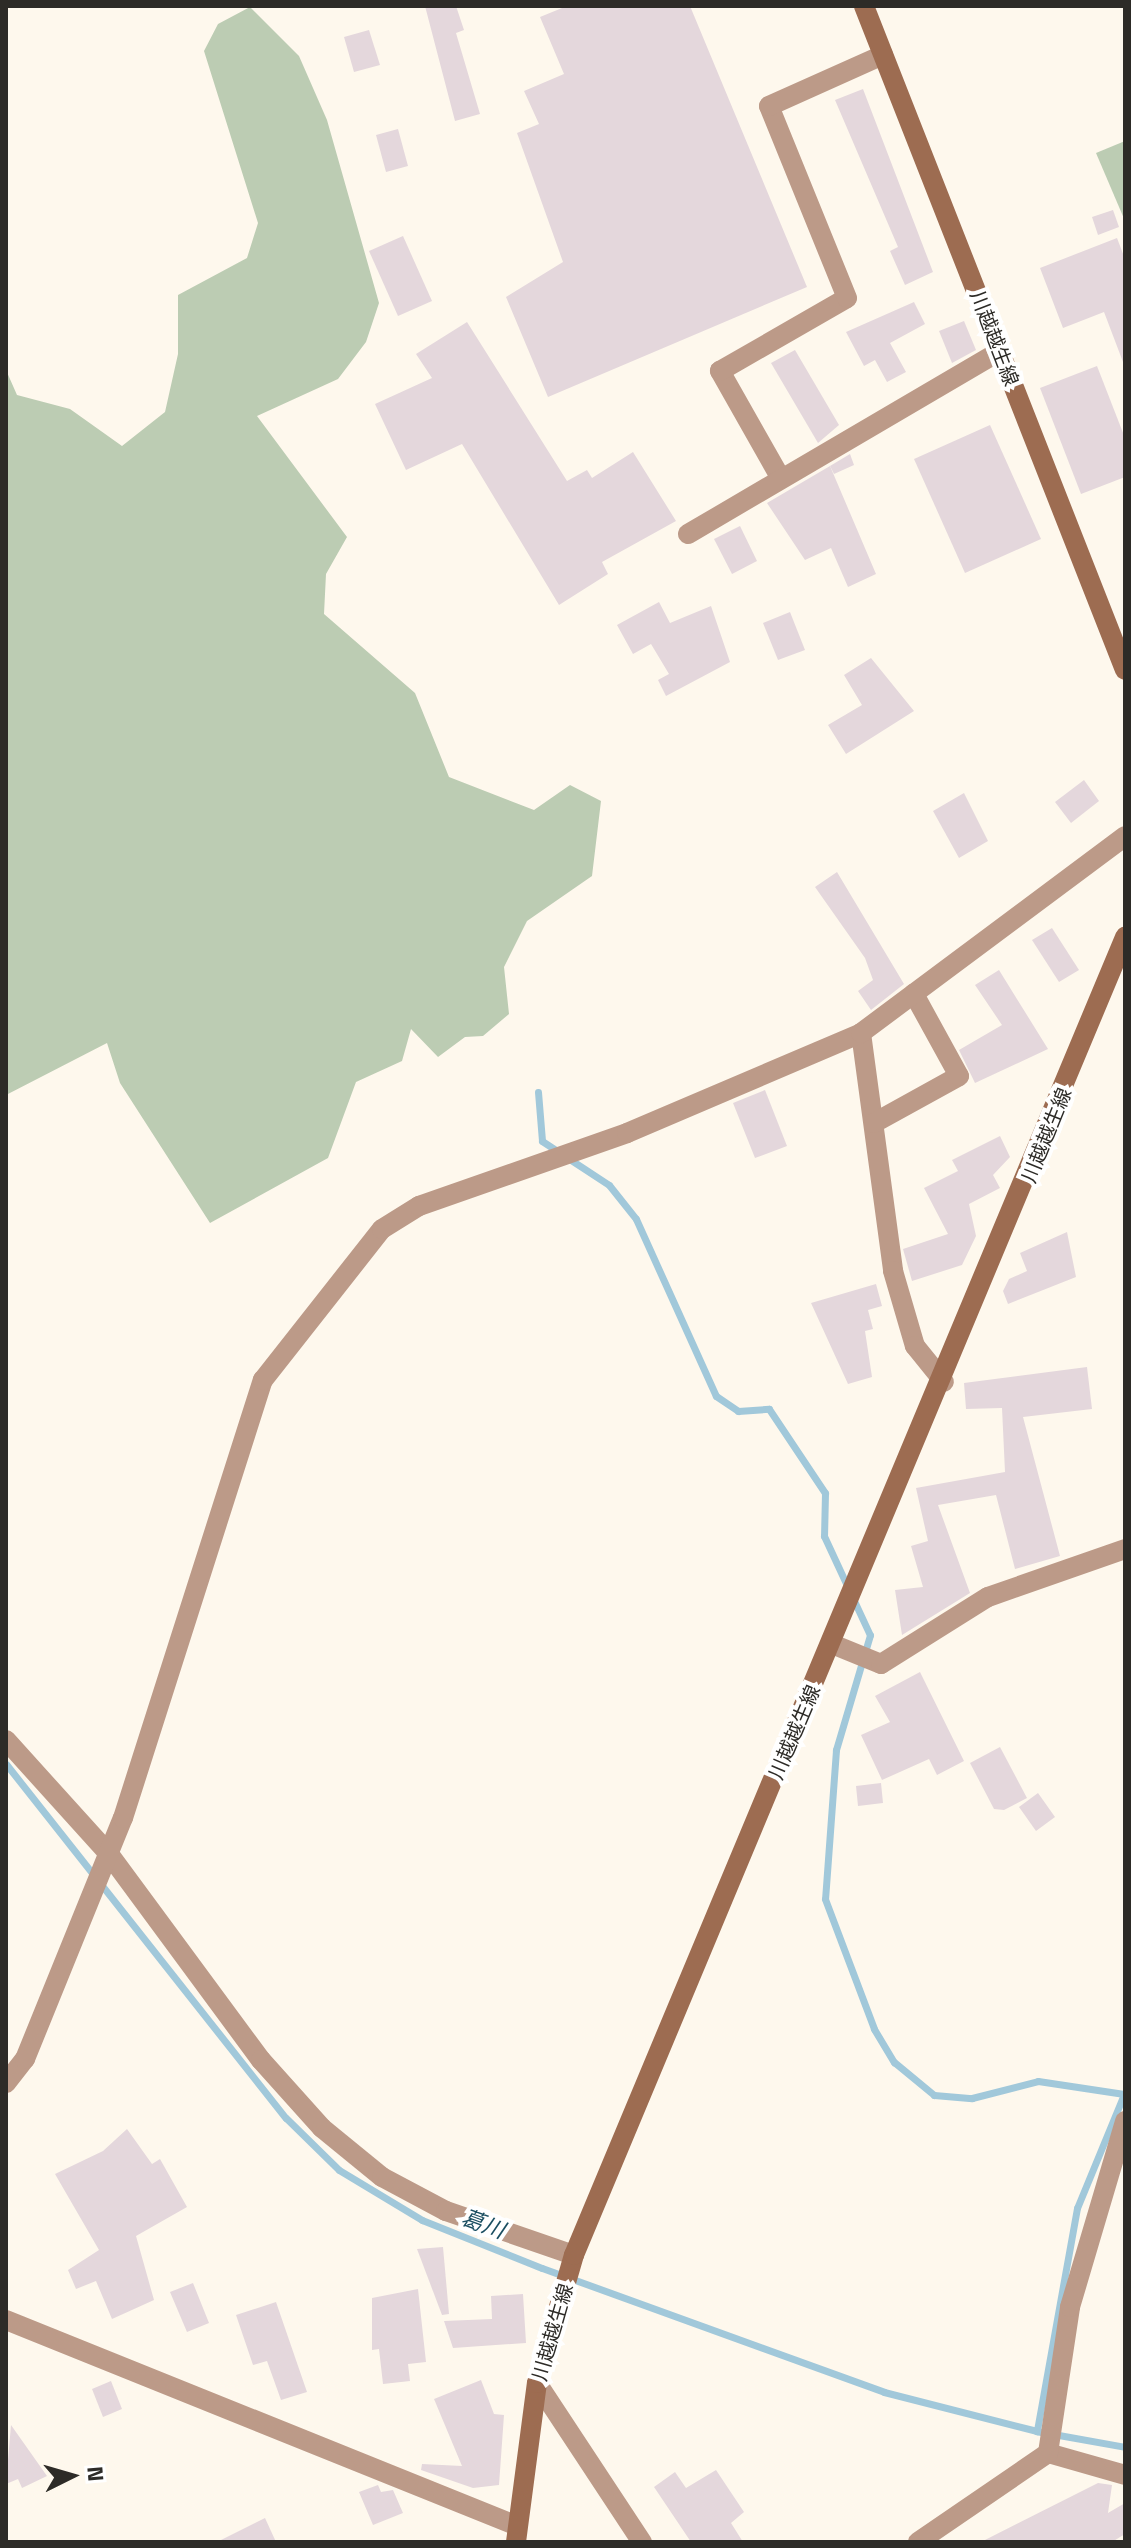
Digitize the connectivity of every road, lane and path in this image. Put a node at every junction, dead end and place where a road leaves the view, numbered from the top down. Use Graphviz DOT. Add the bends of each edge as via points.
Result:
graph roads {
  1 [pos="864,6"];
  2 [pos="883,55"];
  3 [pos="1000,351"];
  4 [pos="780,477"];
  5 [pos="688,534"];
  6 [pos="1125,670"];
  7 [pos="1125,836"];
  8 [pos="1125,937"];
  9 [pos="914,994"];
  10 [pos="861,1033"];
  11 [pos="874,1123"];
  12 [pos="944,1382"];
  13 [pos="1125,1549"];
  14 [pos="832,1644"];
  15 [pos="6,1740"];
  16 [pos="109,1854"];
  17 [pos="6,2083"];
  18 [pos="1125,2121"];
  19 [pos="573,2257"];
  20 [pos="6,2320"];
  21 [pos="537,2383"];
  22 [pos="1048,2453"];
  23 [pos="1125,2475"];
  24 [pos="515,2533"];
  25 [pos="642,2542"];
  26 [pos="918,2542"];
  1 -- 2 [label="main road, 川越越生線"];
  2 -- 3 [label="main road, 川越越生線"];
  2 -- 4 [label="street" via="769,106 847,298 720,371"];
  3 -- 4 [label="street"];
  3 -- 6 [label="main road, 川越越生線"];
  4 -- 5 [label="street"];
  7 -- 9 [label="street"];
  8 -- 12 [label="main road, 川越越生線"];
  9 -- 10 [label="street"];
  9 -- 11 [label="street" via="959,1076"];
  10 -- 11 [label="street"];
  10 -- 16 [label="street" via="641,1127 419,1206 382,1229 263,1380"];
  11 -- 12 [label="street" via="900,1302 915,1346"];
  12 -- 14 [label="main road, 川越越生線"];
  13 -- 14 [label="street" via="988,1597 881,1664"];
  14 -- 19 [label="main road, 川越越生線"];
  15 -- 16 [label="street"];
  16 -- 17 [label="street" via="25,2059"];
  16 -- 19 [label="street" via="261,2060 322,2128 382,2177 446,2211"];
  18 -- 22 [label="street" via="1070,2307"];
  19 -- 21 [label="main road, 川越越生線"];
  20 -- 24 [label="street"];
  21 -- 24 [label="main road, 川越越生線"];
  21 -- 25 [label="street"];
  22 -- 23 [label="street"];
  22 -- 26 [label="street"];
}
